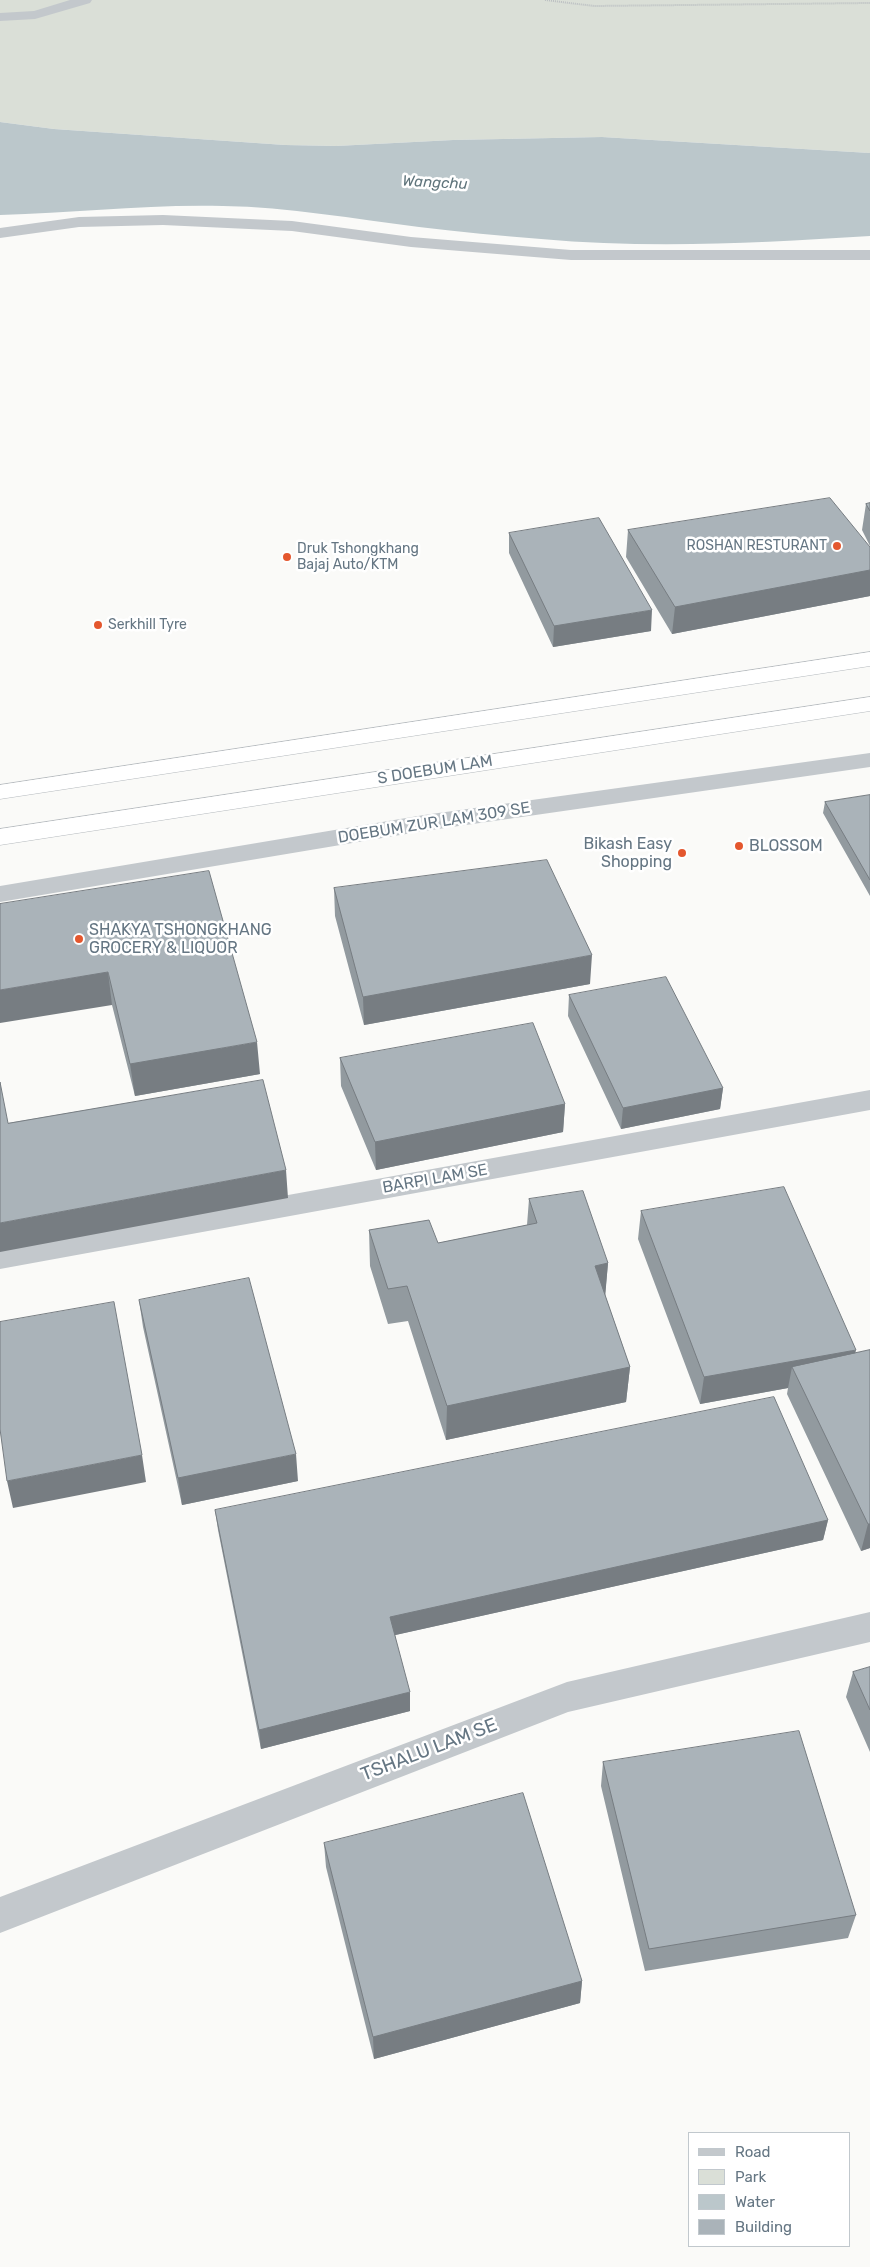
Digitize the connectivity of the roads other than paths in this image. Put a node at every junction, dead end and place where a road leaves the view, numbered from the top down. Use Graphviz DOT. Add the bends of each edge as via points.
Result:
graph roads {
  1 [pos="85,0"];
  2 [pos="0,17"];
  3 [pos="0,233"];
  4 [pos="870,255"];
  5 [pos="870,659"];
  6 [pos="870,704"];
  7 [pos="870,760"];
  8 [pos="0,792"];
  9 [pos="0,837"];
  10 [pos="0,894"];
  11 [pos="870,1100"];
  12 [pos="0,1258"];
  13 [pos="870,1627"];
  14 [pos="0,1915"];
  1 -- 2 [label="street" via="35,15"];
  3 -- 4 [label="street" via="79,222 163,220 292,226 411,242 571,256"];
  5 -- 8 [label="highway"];
  6 -- 9 [label="highway, S DOEBUM LAM"];
  7 -- 10 [label="street, DOEBUM ZUR LAM 309 SE" via="424,823"];
  11 -- 12 [label="street, BARPI LAM SE"];
  13 -- 14 [label="street, TSHALU LAM SE" via="567,1697"];
}
